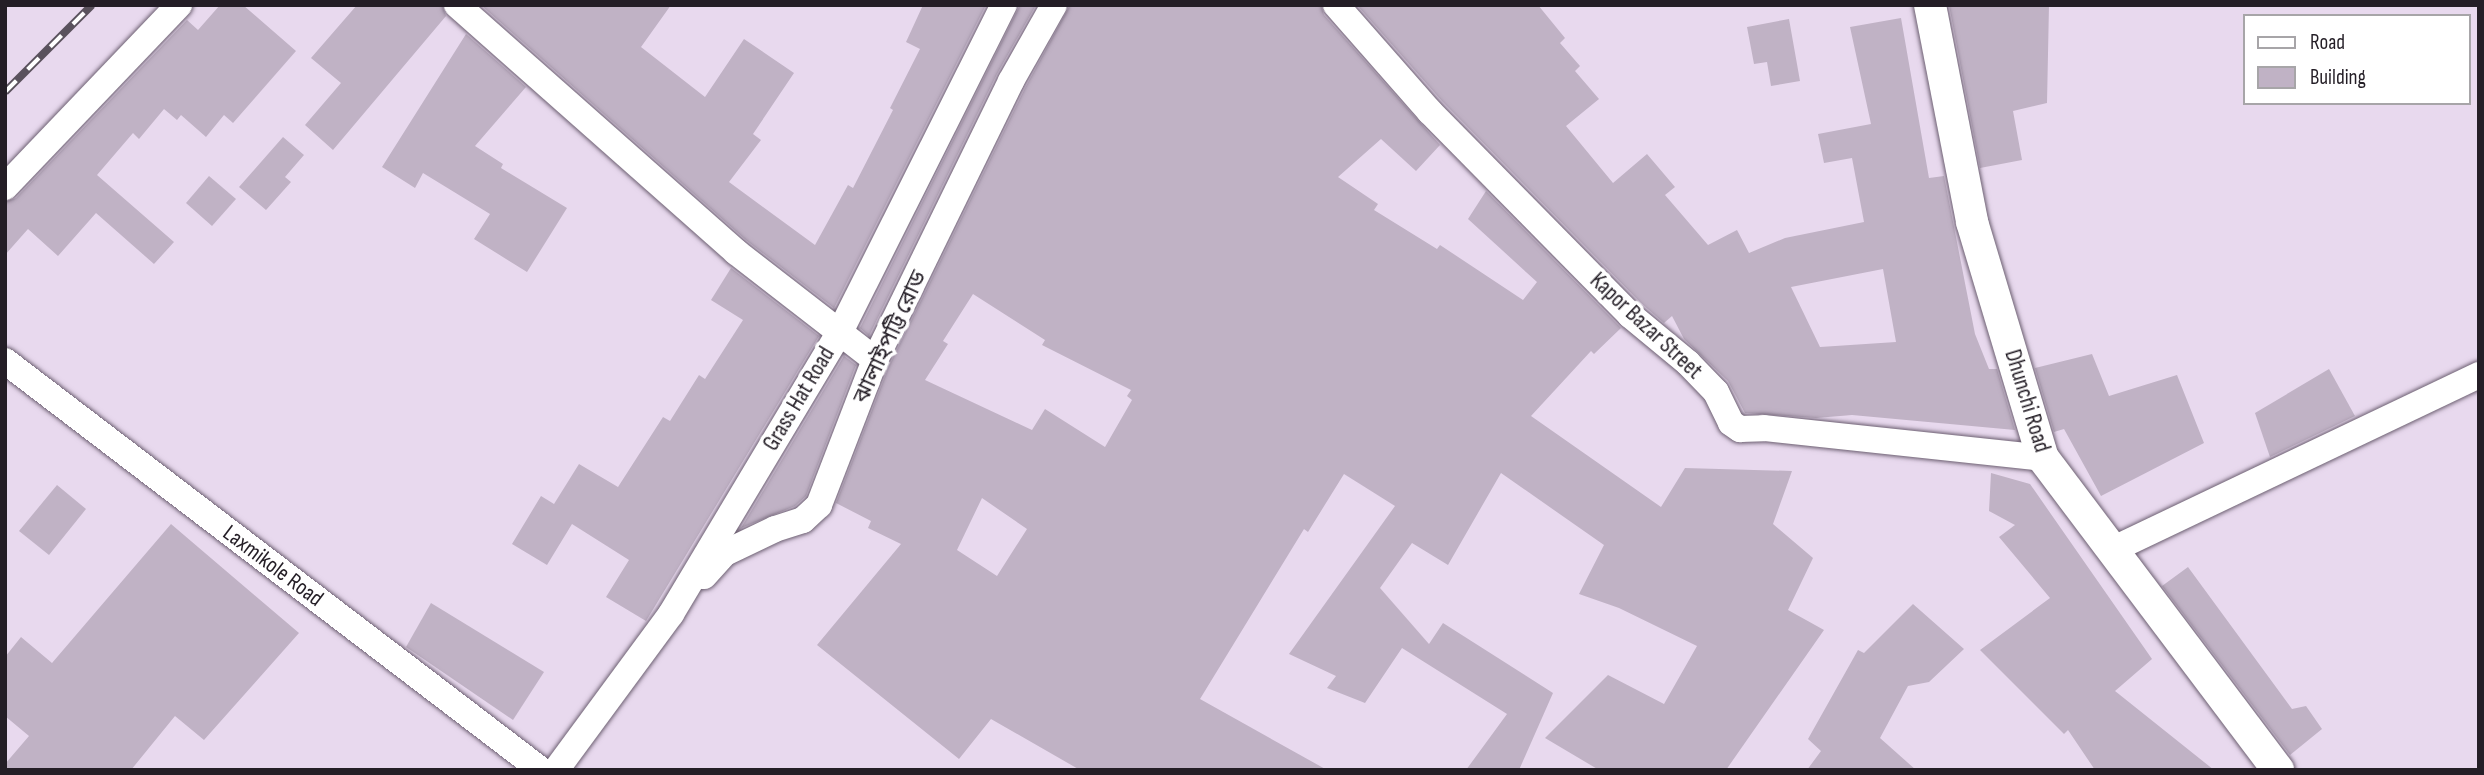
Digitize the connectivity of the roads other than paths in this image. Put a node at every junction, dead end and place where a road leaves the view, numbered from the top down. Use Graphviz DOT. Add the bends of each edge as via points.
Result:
graph roads {
  1 [pos="179,5"];
  2 [pos="457,5"];
  3 [pos="1004,5"];
  4 [pos="1054,5"];
  5 [pos="1336,5"];
  6 [pos="1930,5"];
  7 [pos="5,187"];
  8 [pos="840,332"];
  9 [pos="875,360"];
  10 [pos="5,361"];
  11 [pos="2479,375"];
  12 [pos="2043,458"];
  13 [pos="2112,550"];
  14 [pos="671,614"];
  15 [pos="541,770"];
  16 [pos="555,770"];
  17 [pos="2278,770"];
  1 -- 7 [label="street"];
  2 -- 8 [label="street" via="736,252"];
  3 -- 8 [label="street, Grass Hat Road"];
  4 -- 9 [label="street, ঝালাইপট্টি রোড" via="1011,81"];
  5 -- 12 [label="street, Kapor Bazar Street" via="1439,122 1630,315 1716,392 1731,422 1740,429"];
  6 -- 12 [label="street, Dhunchi Road" via="1972,222"];
  8 -- 9 [label="street"];
  8 -- 14 [label="street, Grass Hat Road"];
  9 -- 14 [label="street, ঝালাইপট্টি রোড" via="820,505 803,520 725,552"];
  10 -- 15 [label="street, Laxmikole Road"];
  11 -- 13 [label="street"];
  12 -- 13 [label="street, Dhunchi Road"];
  13 -- 17 [label="street, Dhunchi Road"];
  14 -- 16 [label="street, Grass Hat Road"];
}
